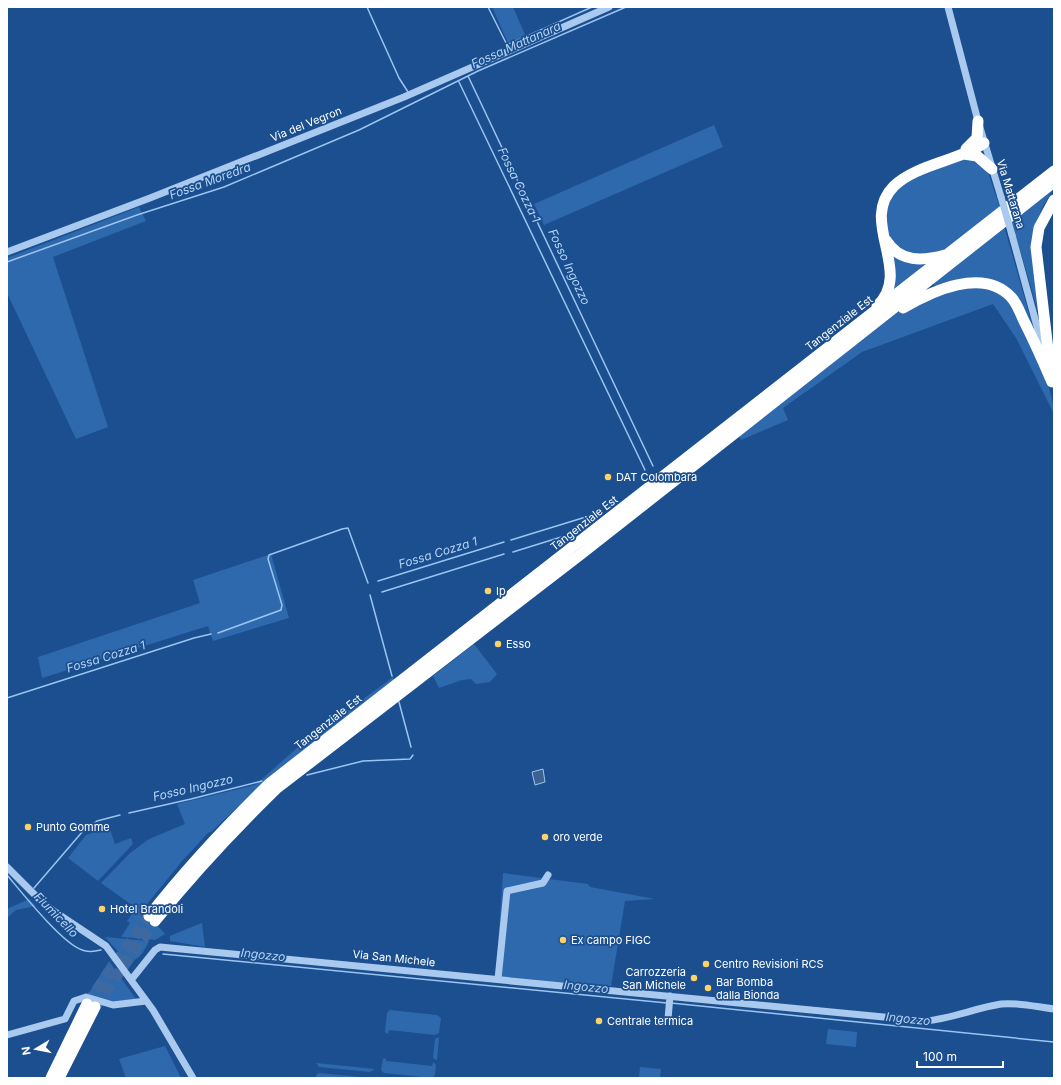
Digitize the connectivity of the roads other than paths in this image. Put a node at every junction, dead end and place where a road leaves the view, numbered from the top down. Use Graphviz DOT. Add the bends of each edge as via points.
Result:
graph roads {
  1 [pos="609,7"];
  2 [pos="948,7"];
  3 [pos="978,121"];
  4 [pos="979,143"];
  5 [pos="959,154"];
  6 [pos="992,169"];
  7 [pos="1054,171"];
  8 [pos="1054,182"];
  9 [pos="1054,200"];
  10 [pos="884,236"];
  11 [pos="7,252"];
  12 [pos="950,254"];
  13 [pos="865,330"];
  14 [pos="845,335"];
  15 [pos="1053,385"];
  16 [pos="7,867"];
  17 [pos="548,875"];
  18 [pos="498,979"];
  19 [pos="131,980"];
  20 [pos="669,998"];
  21 [pos="146,1000"];
  22 [pos="1054,1009"];
  23 [pos="668,1019"];
  24 [pos="86,1024"];
  25 [pos="7,1035"];
  26 [pos="50,1078"];
  27 [pos="59,1078"];
  28 [pos="65,1078"];
  29 [pos="193,1078"];
  1 -- 11 [label="street, Via del Vegron" via="410,94 157,196"];
  2 -- 3 [label="street"];
  3 -- 4 [label="highway"];
  4 -- 5 [label="highway" via="975,150"];
  4 -- 6 [label="street, Via Mattarana"];
  5 -- 6 [label="highway" via="976,156"];
  5 -- 10 [label="highway" via="904,178 895,186 881,206 880,217"];
  6 -- 15 [label="street, Via Mattarana, bridge"];
  7 -- 12 [label="highway, Tangenziale Est"];
  8 -- 13 [label="highway, Tangenziale Est"];
  9 -- 15 [label="highway" via="1040,228 1036,246"];
  10 -- 12 [label="highway" via="894,250 907,258 926,260"];
  10 -- 14 [label="highway" via="891,273 884,298"];
  12 -- 14 [label="highway, Tangenziale Est"];
  13 -- 14 [label="highway, Tangenziale Est" via="276,790 152,919 181,875 223,828 270,783"];
  13 -- 15 [label="highway" via="915,301 941,290 967,283 987,283 1006,292 1012,298 1037,346"];
  16 -- 19 [label="street" via="55,912 106,946"];
  17 -- 18 [label="street" via="543,883 507,891"];
  18 -- 19 [label="street, Via San Michele" via="160,947"];
  18 -- 20 [label="street, Via San Michele"];
  19 -- 21 [label="street"];
  20 -- 22 [label="street, Via San Michele" via="925,1021 953,1017 1002,1004"];
  20 -- 23 [label="street"];
  21 -- 25 [label="street" via="112,1004 86,997 74,1001 65,1019"];
  21 -- 29 [label="street" via="174,1042"];
  24 -- 26 [label="highway" via="91,1005"];
  24 -- 27 [label="highway"];
  24 -- 28 [label="highway" via="79,1048"];
}
